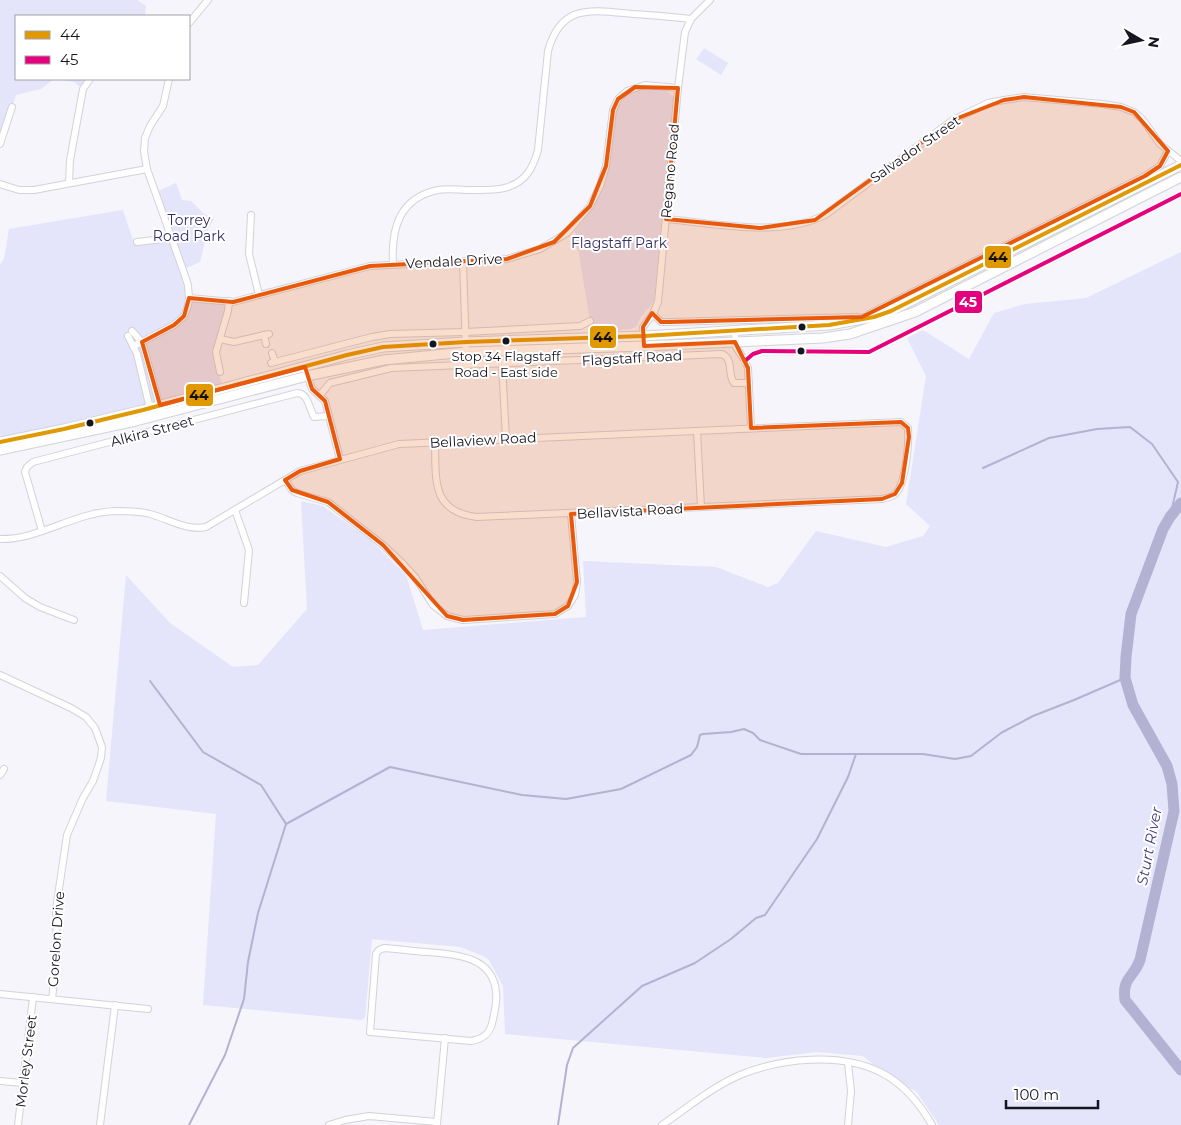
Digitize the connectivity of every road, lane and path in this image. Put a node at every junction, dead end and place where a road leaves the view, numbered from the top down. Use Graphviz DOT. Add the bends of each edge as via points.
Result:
graph roads {
  1 [pos="208,0"];
  2 [pos="710,0"];
  3 [pos="691,19"];
  4 [pos="190,22"];
  5 [pos="89,80"];
  6 [pos="169,80"];
  7 [pos="678,88"];
  8 [pos="12,107"];
  9 [pos="0,144"];
  10 [pos="1168,151"];
  11 [pos="1181,163"];
  12 [pos="146,169"];
  13 [pos="1181,177"];
  14 [pos="69,183"];
  15 [pos="0,184"];
  16 [pos="1181,194"];
  17 [pos="251,214"];
  18 [pos="666,219"];
  19 [pos="171,238"];
  20 [pos="137,242"];
  21 [pos="462,262"];
  22 [pos="393,264"];
  23 [pos="260,295"];
  24 [pos="189,298"];
  25 [pos="228,302"];
  26 [pos="653,314"];
  27 [pos="590,321"];
  28 [pos="735,331"];
  29 [pos="644,336"];
  30 [pos="466,337"];
  31 [pos="220,338"];
  32 [pos="142,342"];
  33 [pos="735,342"];
  34 [pos="266,344"];
  35 [pos="134,346"];
  36 [pos="644,346"];
  37 [pos="466,352"];
  38 [pos="272,353"];
  39 [pos="745,361"];
  40 [pos="502,364"];
  41 [pos="220,372"];
  42 [pos="306,372"];
  43 [pos="749,383"];
  44 [pos="320,395"];
  45 [pos="161,410"];
  46 [pos="151,413"];
  47 [pos="329,416"];
  48 [pos="750,428"];
  49 [pos="697,431"];
  50 [pos="506,439"];
  51 [pos="0,442"];
  52 [pos="436,443"];
  53 [pos="0,450"];
  54 [pos="340,459"];
  55 [pos="285,480"];
  56 [pos="882,499"];
  57 [pos="701,507"];
  58 [pos="235,510"];
  59 [pos="571,514"];
  60 [pos="42,531"];
  61 [pos="0,539"];
  62 [pos="0,576"];
  63 [pos="244,603"];
  64 [pos="74,620"];
  65 [pos="0,675"];
  66 [pos="0,994"];
  67 [pos="33,997"];
  68 [pos="52,999"];
  69 [pos="115,1005"];
  70 [pos="148,1008"];
  71 [pos="445,1038"];
  72 [pos="848,1063"];
  73 [pos="0,1081"];
  74 [pos="23,1083"];
  75 [pos="437,1123"];
  76 [pos="665,1124"];
  77 [pos="18,1125"];
  78 [pos="100,1125"];
  79 [pos="329,1125"];
  80 [pos="848,1125"];
  81 [pos="932,1125"];
  1 -- 4 [label="street"];
  2 -- 3 [label="street, Regano Road"];
  3 -- 7 [label="street, Regano Road" via="685,32"];
  3 -- 22 [label="street" via="602,11 586,11 572,16 552,36 538,150 528,174 507,188 440,190 424,194 401,214 394,230"];
  5 -- 14 [label="street" via="83,89"];
  6 -- 12 [label="street" via="163,106 145,138"];
  7 -- 18 [label="street, Regano Road"];
  7 -- 21 [label="street, Vendale Drive" via="645,85 618,99 613,110 606,166 600,186 590,206 567,233 540,249 516,257"];
  8 -- 9 [label="street"];
  10 -- 11 [label="street, Salvador Street"];
  10 -- 18 [label="street, Salvador Street" via="1134,112 1121,107 1024,97 988,103 953,120 815,220 799,225 760,228"];
  10 -- 26 [label="street" via="1160,166 1145,176 862,317 661,322"];
  11 -- 28 [label="main road, Flagstaff Road" via="891,311 829,325"];
  12 -- 14 [label="street"];
  12 -- 19 [label="street"];
  13 -- 33 [label="main road, Flagstaff Road" via="915,312 850,334"];
  14 -- 15 [label="street" via="34,190 19,190"];
  16 -- 39 [label="street" via="869,352 762,351"];
  17 -- 23 [label="street" via="248,254"];
  18 -- 26 [label="street, Regano Road" via="658,302"];
  19 -- 20 [label="street"];
  19 -- 24 [label="street" via="188,285"];
  21 -- 22 [label="street, Vendale Drive"];
  21 -- 30 [label="street"];
  22 -- 23 [label="street, Vendale Drive" via="370,266"];
  23 -- 25 [label="street, Vendale Drive"];
  24 -- 25 [label="street, Vendale Drive"];
  24 -- 32 [label="street" via="184,316 174,326"];
  25 -- 31 [label="street"];
  26 -- 29 [label="street, Regano Road" via="643,327"];
  27 -- 30 [label="street" via="580,326"];
  28 -- 29 [label="main road, Flagstaff Road"];
  28 -- 33 [label="street"];
  29 -- 30 [label="main road, Flagstaff Road"];
  29 -- 36 [label="street, Regano Road"];
  30 -- 37 [label="street"];
  30 -- 38 [label="street" via="390,334 273,363"];
  30 -- 42 [label="main road, Flagstaff Road" via="384,347 348,355"];
  31 -- 34 [label="street" via="234,342 266,334"];
  31 -- 41 [label="street" via="216,352"];
  32 -- 35 [label="street"];
  32 -- 35 [label="street" via="130,333"];
  32 -- 45 [label="street"];
  33 -- 36 [label="main road, Flagstaff Road"];
  33 -- 39 [label="street"];
  35 -- 46 [label="street"];
  36 -- 37 [label="main road, Flagstaff Road"];
  37 -- 42 [label="main road, Flagstaff Road"];
  39 -- 43 [label="street"];
  40 -- 43 [label="street, Flagstaff Road" via="722,354 729,360 734,383"];
  40 -- 44 [label="street, Flagstaff Road" via="391,368 330,384"];
  40 -- 50 [label="street"];
  42 -- 44 [label="street" via="312,389"];
  42 -- 45 [label="main road, Flagstaff Road"];
  43 -- 48 [label="street"];
  44 -- 47 [label="street"];
  45 -- 46 [label="main road, Flagstaff Road"];
  46 -- 51 [label="main road, Flagstaff Road"];
  46 -- 53 [label="main road, Flagstaff Road" via="78,434"];
  47 -- 54 [label="street"];
  47 -- 60 [label="street, Alkira Street" via="314,417 300,392 33,462 25,472"];
  48 -- 49 [label="street, Bellaview Road"];
  48 -- 56 [label="street, Bellaview Road" via="901,422 908,428 909,437 902,483 894,494"];
  49 -- 50 [label="street, Bellaview Road"];
  49 -- 57 [label="street"];
  50 -- 52 [label="street, Bellaview Road"];
  52 -- 54 [label="street, Bellaview Road" via="399,444"];
  52 -- 59 [label="street, Bellavista Road" via="436,479 440,495 449,508 463,516"];
  54 -- 55 [label="street, Bellaview Road" via="300,471"];
  55 -- 58 [label="street, Bellaview Road"];
  55 -- 59 [label="street" via="297,493 335,507 403,564 433,605 447,616 463,620 555,614 568,606 577,582"];
  56 -- 57 [label="street, Bellavista Road"];
  57 -- 59 [label="street, Bellavista Road"];
  58 -- 60 [label="street, Bellaview Road" via="198,529 149,513 113,511 79,517"];
  58 -- 63 [label="street" via="249,550"];
  60 -- 61 [label="street, Bellaview Road" via="14,539"];
  62 -- 64 [label="street" via="32,603"];
  65 -- 68 [label="street, Gorelon Drive" via="86,717 102,747 93,781 67,835 56,909 57,955"];
  66 -- 67 [label="street"];
  67 -- 68 [label="street"];
  67 -- 74 [label="street, Morley Street"];
  68 -- 69 [label="street"];
  69 -- 70 [label="street"];
  69 -- 78 [label="street"];
  71 -- 71 [label="street" via="477,1040 489,1033 496,992 488,972 480,964 458,954 379,950 376,954 370,1032"];
  71 -- 75 [label="street"];
  72 -- 76 [label="street" via="808,1060 771,1064 738,1076"];
  72 -- 80 [label="street" via="851,1091"];
  72 -- 81 [label="street" via="882,1073 896,1083 921,1107"];
  73 -- 74 [label="street"];
  74 -- 77 [label="street, Morley Street"];
  75 -- 79 [label="street" via="370,1116"];
}
